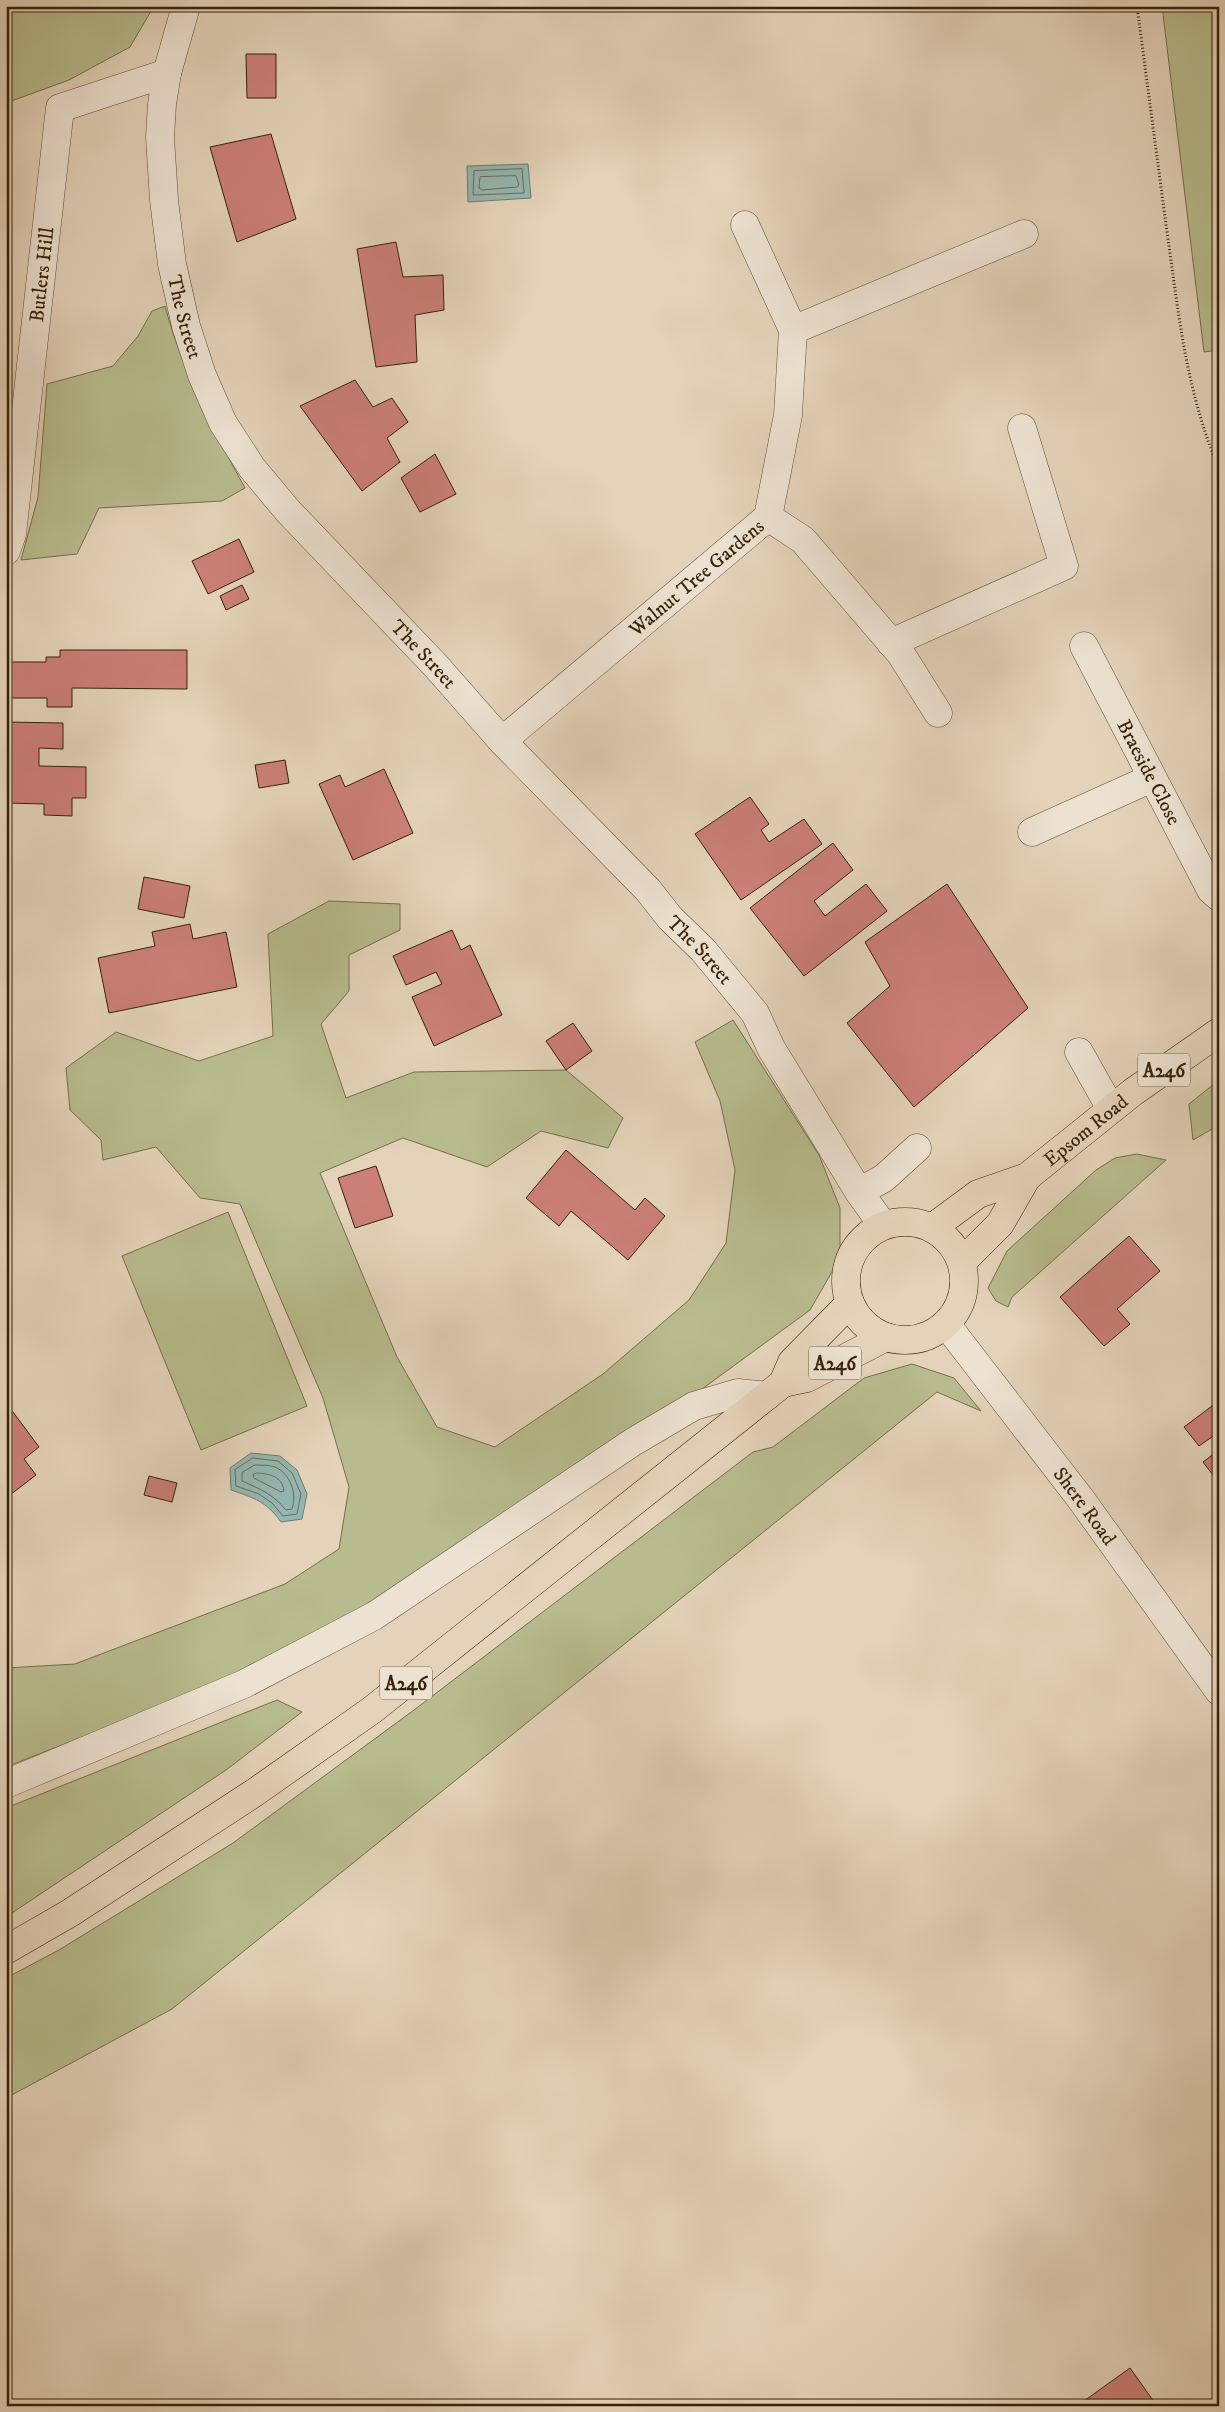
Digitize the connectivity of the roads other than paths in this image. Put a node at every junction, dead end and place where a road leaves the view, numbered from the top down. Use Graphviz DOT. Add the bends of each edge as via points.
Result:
graph roads {
  1 [pos="186,6"];
  2 [pos="167,73"];
  3 [pos="745,225"];
  4 [pos="1024,234"];
  5 [pos="793,330"];
  6 [pos="1022,428"];
  7 [pos="768,517"];
  8 [pos="6,551"];
  9 [pos="891,643"];
  10 [pos="1084,646"];
  11 [pos="938,713"];
  12 [pos="502,741"];
  13 [pos="1152,778"];
  14 [pos="1032,832"];
  15 [pos="1219,897"];
  16 [pos="1219,1032"];
  17 [pos="1079,1052"];
  18 [pos="1111,1109"];
  19 [pos="917,1148"];
  20 [pos="1027,1177"];
  21 [pos="859,1192"];
  22 [pos="882,1224"];
  23 [pos="932,1228"];
  24 [pos="962,1262"];
  25 [pos="850,1303"];
  26 [pos="946,1324"];
  27 [pos="886,1337"];
  28 [pos="775,1390"];
  29 [pos="1219,1691"];
  30 [pos="6,1784"];
  31 [pos="6,1950"];
  1 -- 2 [label="street, The Street"];
  2 -- 8 [label="street, Butlers Hill" via="60,108 12,534"];
  2 -- 12 [label="street, The Street" via="160,137 172,264 196,359 224,423 252,468 288,511 436,666"];
  3 -- 5 [label="street, Walnut Tree Gardens"];
  4 -- 5 [label="street"];
  5 -- 7 [label="street, Walnut Tree Gardens" via="788,415"];
  6 -- 9 [label="street" via="1064,566"];
  7 -- 9 [label="street" via="803,540"];
  7 -- 12 [label="street, Walnut Tree Gardens"];
  9 -- 11 [label="street"];
  10 -- 13 [label="street, Braeside Close"];
  12 -- 21 [label="street, The Street" via="648,890 755,1013 771,1048"];
  13 -- 14 [label="street"];
  13 -- 15 [label="street, Braeside Close" via="1211,890"];
  16 -- 18 [label="main road, Epsom Road / A246"];
  17 -- 18 [label="street"];
  18 -- 20 [label="main road, Epsom Road / A246"];
  19 -- 21 [label="street" via="884,1178"];
  20 -- 23 [label="main road, Epsom Road / A246" via="978,1194"];
  20 -- 24 [label="main road, Epsom Road / A246" via="1000,1224"];
  21 -- 22 [label="street, The Street"];
  22 -- 23 [label="main road" via="910,1221"];
  22 -- 25 [label="main road" via="853,1250 846,1271 846,1292"];
  23 -- 24 [label="main road" via="950,1242"];
  24 -- 26 [label="main road" via="964,1286 961,1304"];
  25 -- 27 [label="main road" via="868,1328"];
  25 -- 28 [label="main road, A246" via="792,1362"];
  26 -- 27 [label="main road" via="925,1336 906,1340"];
  26 -- 29 [label="street, Shere Road" via="1080,1498"];
  27 -- 28 [label="main road, A246" via="807,1378"];
  28 -- 30 [label="street" via="738,1393 694,1406 633,1442 374,1616 244,1684"];
  28 -- 31 [label="main road, A246" via="372,1710 238,1804 70,1913"];
}
